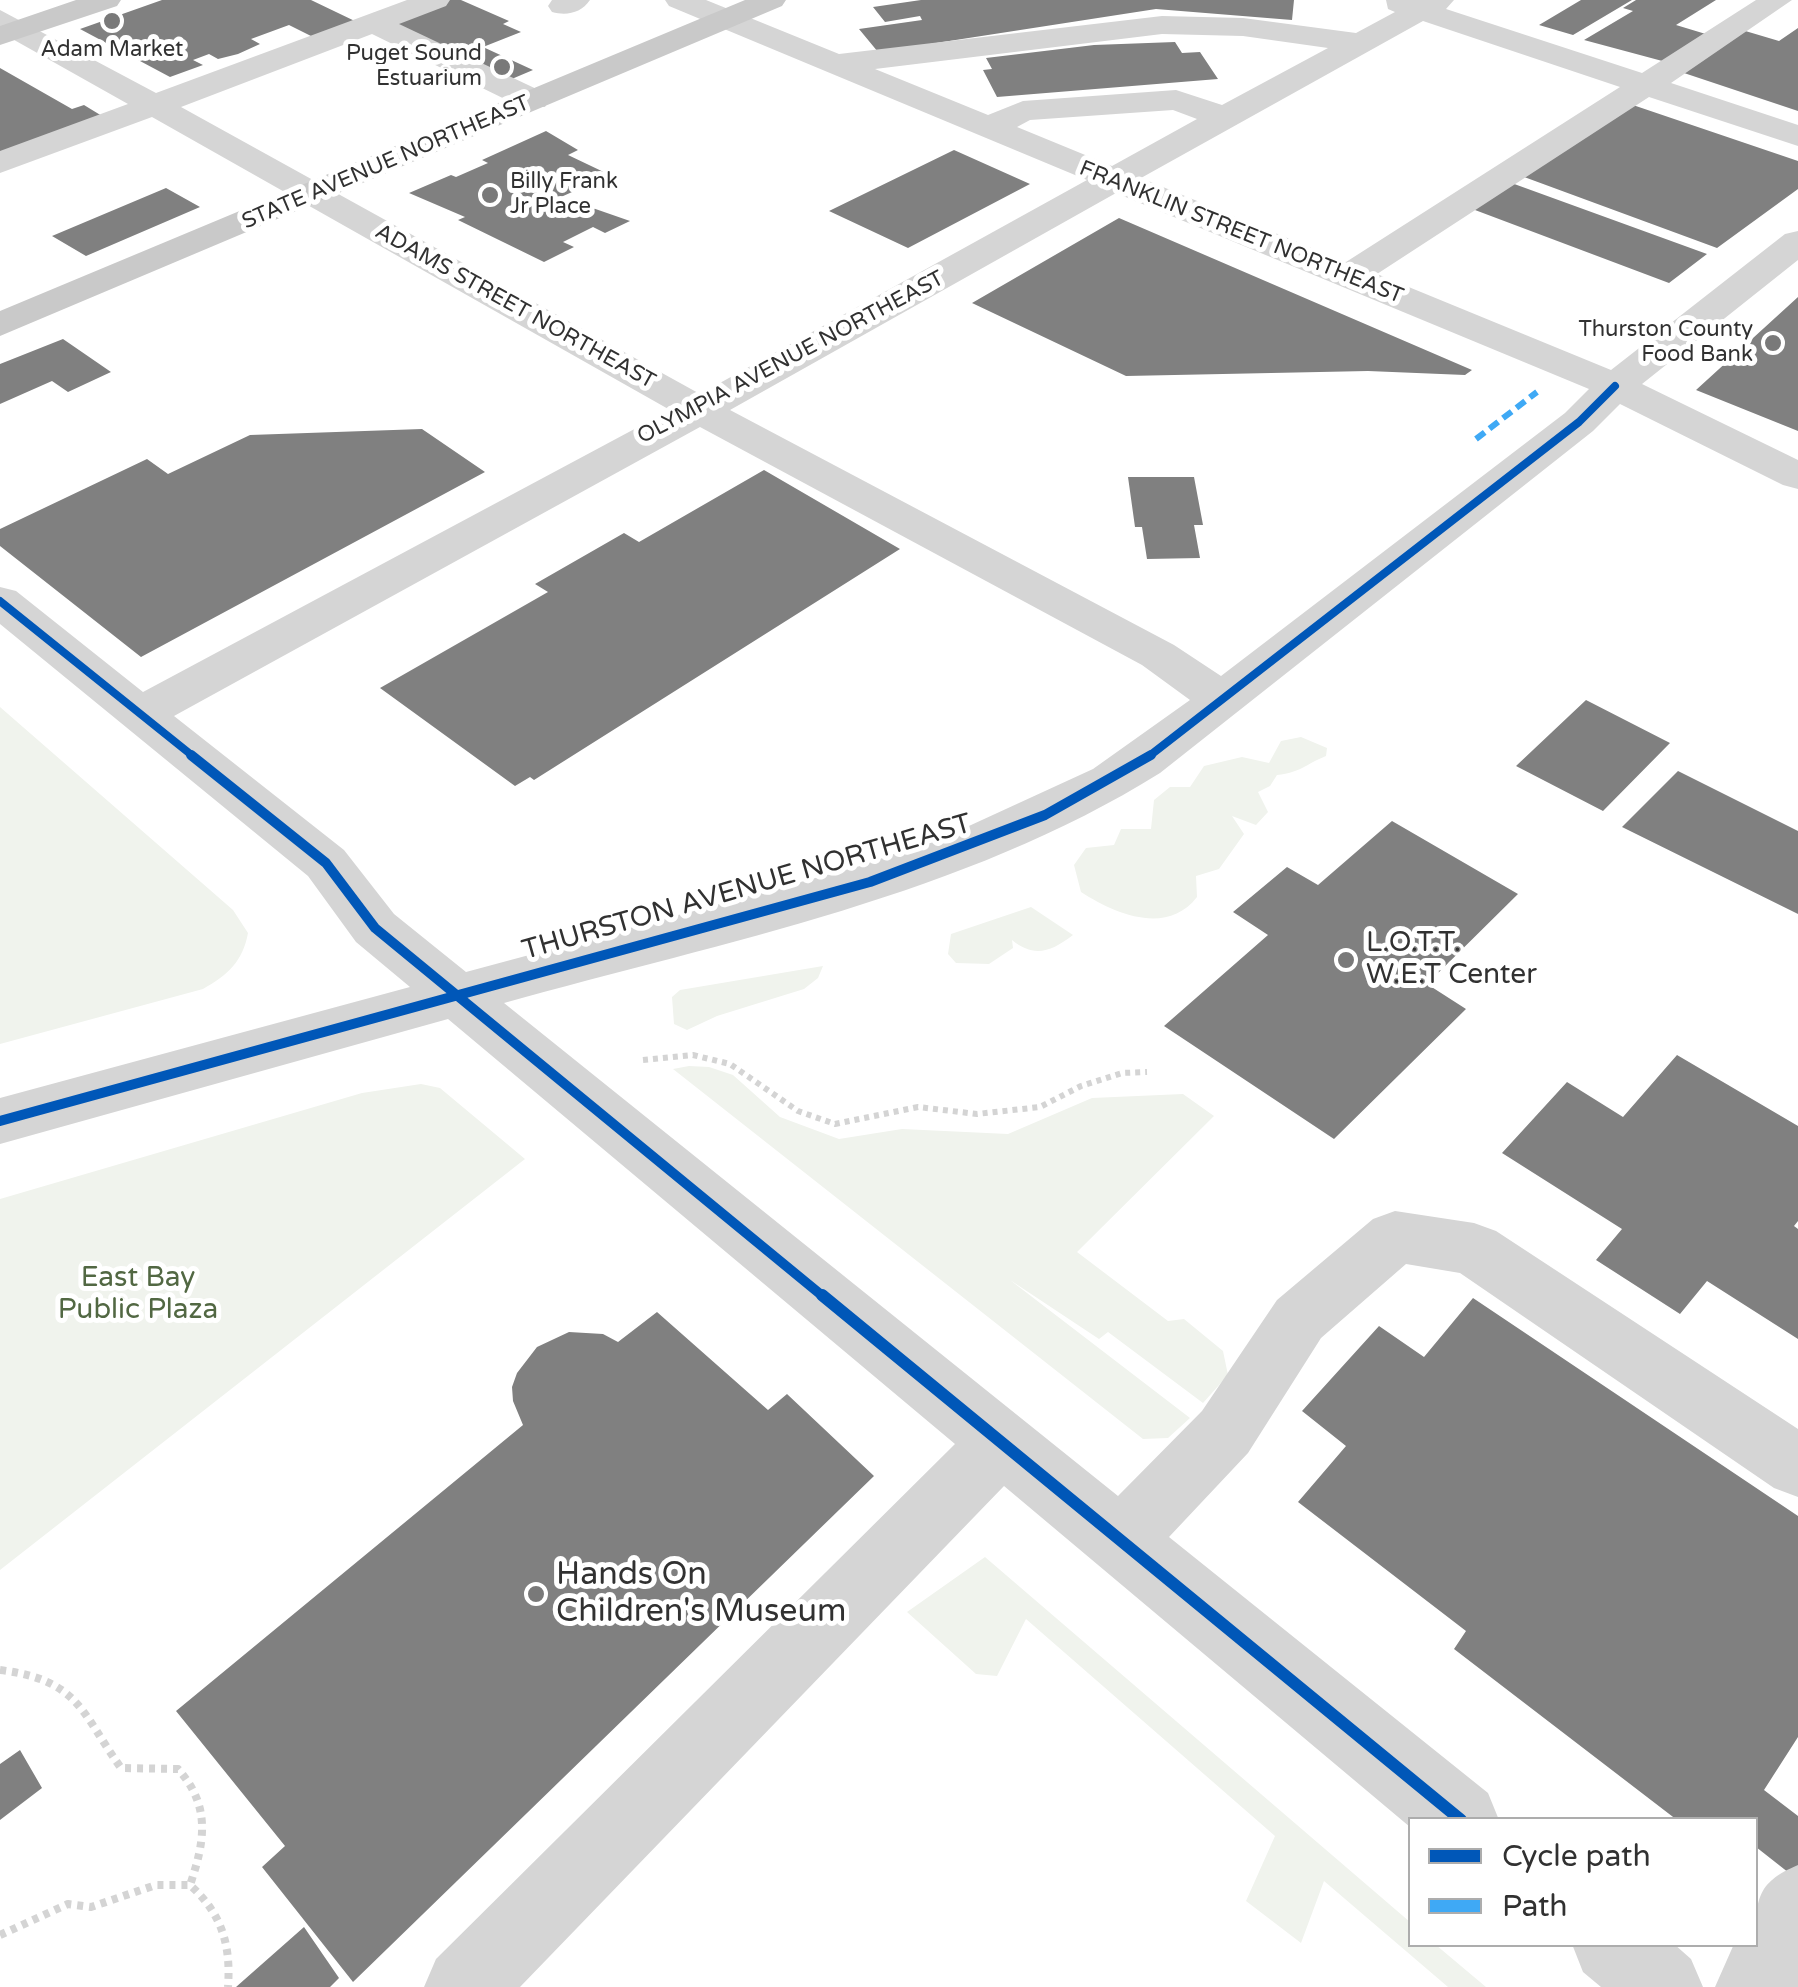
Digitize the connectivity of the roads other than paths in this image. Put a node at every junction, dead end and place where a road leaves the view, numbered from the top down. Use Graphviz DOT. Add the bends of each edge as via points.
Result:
graph roads {
  1 [pos="106,0"];
  2 [pos="436,0"];
  3 [pos="680,0"];
  4 [pos="771,0"];
  5 [pos="1777,0"];
  6 [pos="1417,3"];
  7 [pos="726,20"];
  8 [pos="373,24"];
  9 [pos="6,28"];
  10 [pos="1362,43"];
  11 [pos="836,64"];
  12 [pos="1646,85"];
  13 [pos="534,100"];
  14 [pos="155,106"];
  15 [pos="1224,117"];
  16 [pos="990,128"];
  17 [pos="1798,136"];
  18 [pos="0,163"];
  19 [pos="1112,180"];
  20 [pos="313,194"];
  21 [pos="1798,242"];
  22 [pos="1348,277"];
  23 [pos="0,325"];
  24 [pos="1615,386"];
  25 [pos="701,410"];
  26 [pos="1798,476"];
  27 [pos="0,601"];
  28 [pos="1222,700"];
  29 [pos="142,713"];
  30 [pos="456,995"];
  31 [pos="0,1121"];
  32 [pos="1002,1442"];
  33 [pos="1798,1466"];
  34 [pos="1122,1539"];
  35 [pos="1457,1817"];
  36 [pos="1798,1904"];
  37 [pos="1616,1947"];
  38 [pos="464,1987"];
  39 [pos="1663,1987"];
  40 [pos="1755,1987"];
  1 -- 9 [label="main road"];
  2 -- 8 [label="street"];
  3 -- 7 [label="street, FRANKLIN STREET NORTHEAST"];
  4 -- 7 [label="main road, STATE AVENUE NORTHEAST"];
  5 -- 12 [label="street"];
  6 -- 10 [label="street, OLYMPIA AVENUE NORTHEAST"];
  6 -- 12 [label="street"];
  7 -- 11 [label="street, FRANKLIN STREET NORTHEAST"];
  7 -- 13 [label="main road, STATE AVENUE NORTHEAST"];
  8 -- 13 [label="street"];
  8 -- 14 [label="street"];
  9 -- 14 [label="street, ADAMS STREET NORTHEAST"];
  10 -- 11 [label="street" via="1243,26 1162,25"];
  10 -- 15 [label="street, OLYMPIA AVENUE NORTHEAST"];
  11 -- 16 [label="street, FRANKLIN STREET NORTHEAST"];
  12 -- 17 [label="street"];
  12 -- 22 [label="street"];
  13 -- 20 [label="main road, STATE AVENUE NORTHEAST"];
  14 -- 18 [label="street"];
  14 -- 20 [label="street, ADAMS STREET NORTHEAST"];
  15 -- 16 [label="street" via="1176,100 1023,111"];
  15 -- 19 [label="street, OLYMPIA AVENUE NORTHEAST"];
  16 -- 19 [label="street, FRANKLIN STREET NORTHEAST"];
  19 -- 22 [label="street, FRANKLIN STREET NORTHEAST"];
  19 -- 25 [label="street, OLYMPIA AVENUE NORTHEAST"];
  20 -- 23 [label="main road, STATE AVENUE NORTHEAST"];
  20 -- 25 [label="street, ADAMS STREET NORTHEAST"];
  21 -- 24 [label="street, THURSTON AVENUE NORTHEAST"];
  22 -- 24 [label="street, FRANKLIN STREET NORTHEAST"];
  24 -- 26 [label="street, FRANKLIN STREET NORTHEAST"];
  24 -- 28 [label="street, THURSTON AVENUE NORTHEAST" via="1579,422"];
  25 -- 28 [label="street, ADAMS STREET NORTHEAST" via="1158,656"];
  25 -- 29 [label="street, OLYMPIA AVENUE NORTHEAST"];
  27 -- 29 [label="street"];
  28 -- 30 [label="street, THURSTON AVENUE NORTHEAST" via="1096,792 977,846 870,882"];
  29 -- 30 [label="street" via="326,863 366,920"];
  30 -- 31 [label="street, THURSTON AVENUE NORTHEAST"];
  30 -- 32 [label="street"];
  32 -- 34 [label="street"];
  32 -- 38 [label="street"];
  33 -- 34 [label="street" via="1474,1249 1395,1237 1299,1319 1224,1432"];
  34 -- 35 [label="street"];
  36 -- 40 [label="street"];
  37 -- 39 [label="street"];
}
